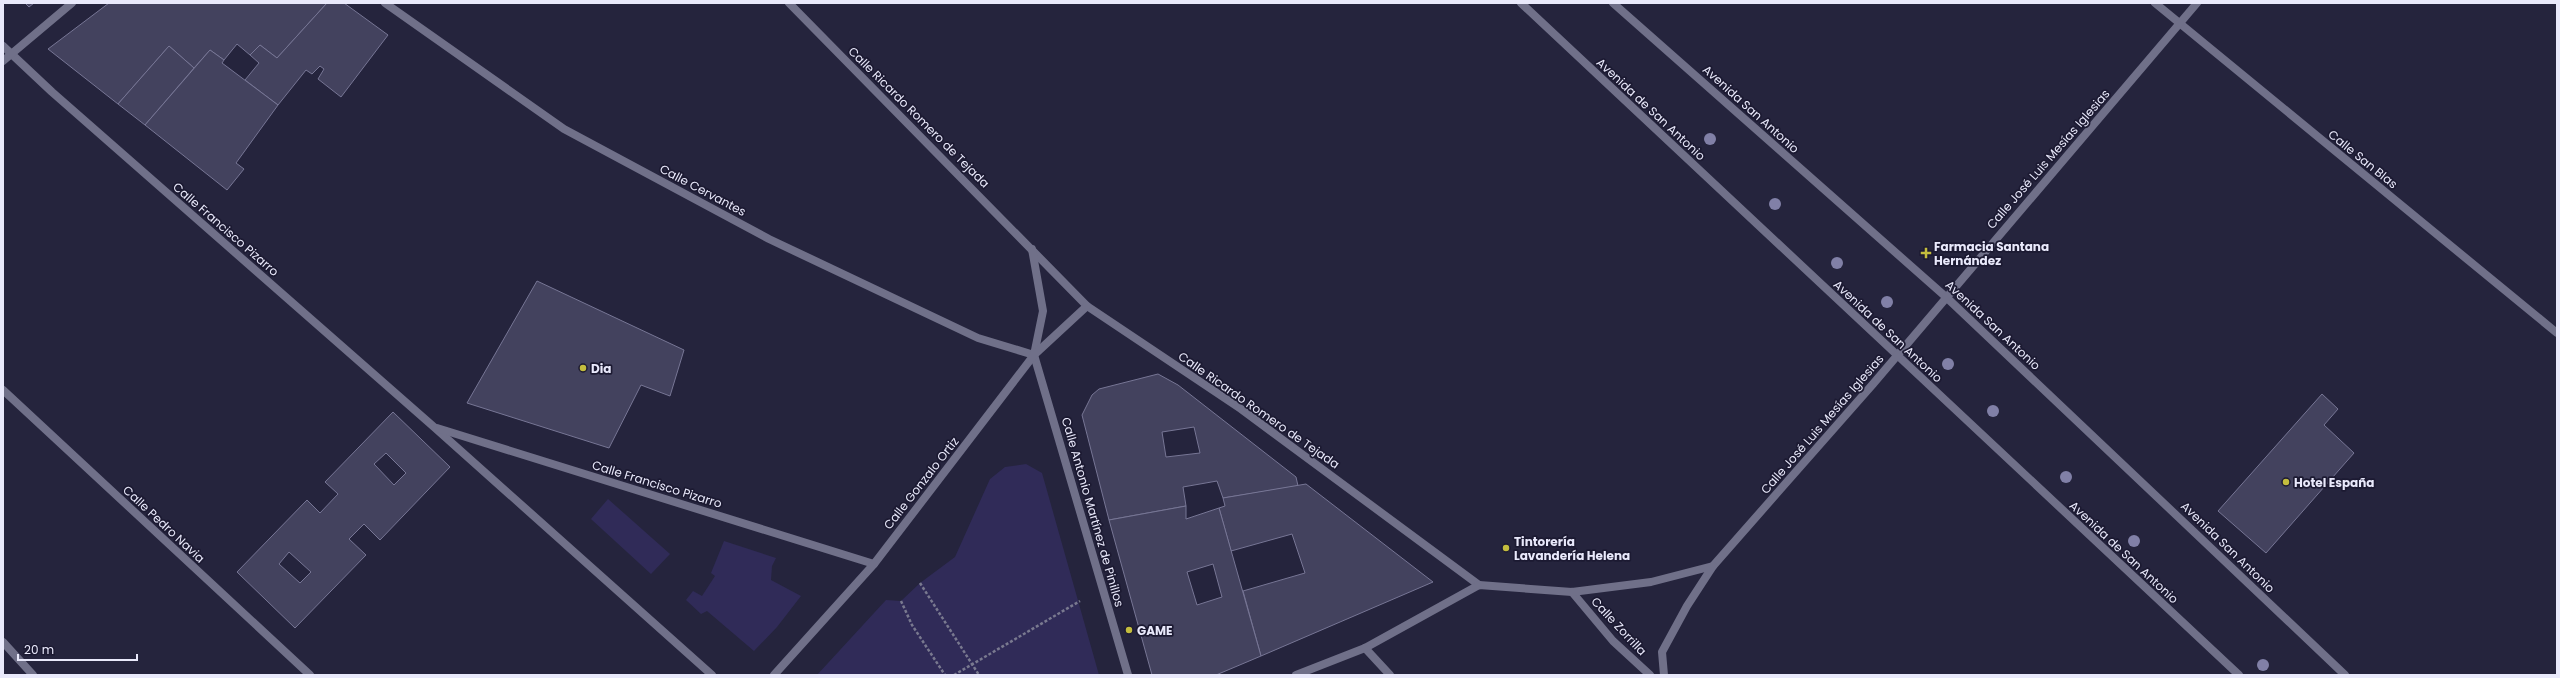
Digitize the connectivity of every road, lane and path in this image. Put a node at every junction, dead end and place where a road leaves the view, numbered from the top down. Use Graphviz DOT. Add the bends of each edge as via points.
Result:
graph roads {
  1 [pos="72,3"];
  2 [pos="385,3"];
  3 [pos="789,3"];
  4 [pos="1521,3"];
  5 [pos="1613,3"];
  6 [pos="2155,3"];
  7 [pos="2197,3"];
  8 [pos="2180,24"];
  9 [pos="3,46"];
  10 [pos="11,54"];
  11 [pos="3,61"];
  12 [pos="1032,249"];
  13 [pos="1946,297"];
  14 [pos="1087,306"];
  15 [pos="2557,333"];
  16 [pos="1034,355"];
  17 [pos="1897,356"];
  18 [pos="3,390"];
  19 [pos="434,427"];
  20 [pos="874,564"];
  21 [pos="1713,566"];
  22 [pos="920,583"];
  23 [pos="1479,585"];
  24 [pos="1572,592"];
  25 [pos="1104,594"];
  26 [pos="901,601"];
  27 [pos="3,642"];
  28 [pos="1365,648"];
  29 [pos="972,664"];
  30 [pos="33,675"];
  31 [pos="310,675"];
  32 [pos="712,675"];
  33 [pos="774,675"];
  34 [pos="945,675"];
  35 [pos="954,675"];
  36 [pos="979,675"];
  37 [pos="1128,675"];
  38 [pos="1296,675"];
  39 [pos="1390,675"];
  40 [pos="1650,675"];
  41 [pos="1664,675"];
  42 [pos="2239,675"];
  43 [pos="2345,675"];
  1 -- 10 [label="street"];
  2 -- 16 [label="street, Calle Cervantes" via="571,133 769,239 978,338"];
  3 -- 12 [label="street, Calle Ricardo Romero de Tejada"];
  4 -- 17 [label="street, Avenida de San Antonio"];
  5 -- 13 [label="street, Avenida San Antonio"];
  6 -- 8 [label="street, Calle San Blas"];
  7 -- 8 [label="street, Calle José Luis Mesías Iglesias"];
  8 -- 13 [label="street, Calle José Luis Mesías Iglesias"];
  8 -- 15 [label="street, Calle San Blas"];
  9 -- 10 [label="street, Calle Francisco Pizarro"];
  10 -- 11 [label="street"];
  10 -- 19 [label="street, Calle Francisco Pizarro"];
  12 -- 14 [label="street, Calle Ricardo Romero de Tejada"];
  12 -- 16 [label="street" via="1043,311"];
  13 -- 17 [label="street, Calle José Luis Mesías Iglesias"];
  13 -- 43 [label="street, Avenida San Antonio"];
  14 -- 16 [label="street, Calle Gonzalo Ortiz"];
  14 -- 23 [label="street, Calle Ricardo Romero de Tejada" via="1241,409"];
  16 -- 20 [label="street, Calle Gonzalo Ortiz"];
  16 -- 25 [label="street, Calle Antonio Martínez de Pinillos"];
  17 -- 21 [label="street, Calle José Luis Mesías Iglesias"];
  17 -- 42 [label="street, Avenida de San Antonio"];
  18 -- 31 [label="street, Calle Pedro Navia"];
  19 -- 20 [label="street, Calle Francisco Pizarro"];
  19 -- 32 [label="street, Calle Francisco Pizarro"];
  20 -- 33 [label="street, Calle Gonzalo Ortiz"];
  21 -- 24 [label="street" via="1651,582"];
  21 -- 41 [label="street, Calle José Luis Mesías Iglesias" via="1662,652"];
  22 -- 29 [label="path"];
  23 -- 24 [label="street"];
  23 -- 28 [label="street"];
  24 -- 40 [label="street, Calle Zorrilla" via="1614,640"];
  25 -- 29 [label="path" via="1079,602"];
  25 -- 37 [label="street, Calle Antonio Martínez de Pinillos"];
  26 -- 34 [label="path" via="912,625"];
  27 -- 30 [label="street"];
  28 -- 38 [label="street"];
  28 -- 39 [label="street"];
  29 -- 35 [label="path"];
  29 -- 36 [label="path"];
}
